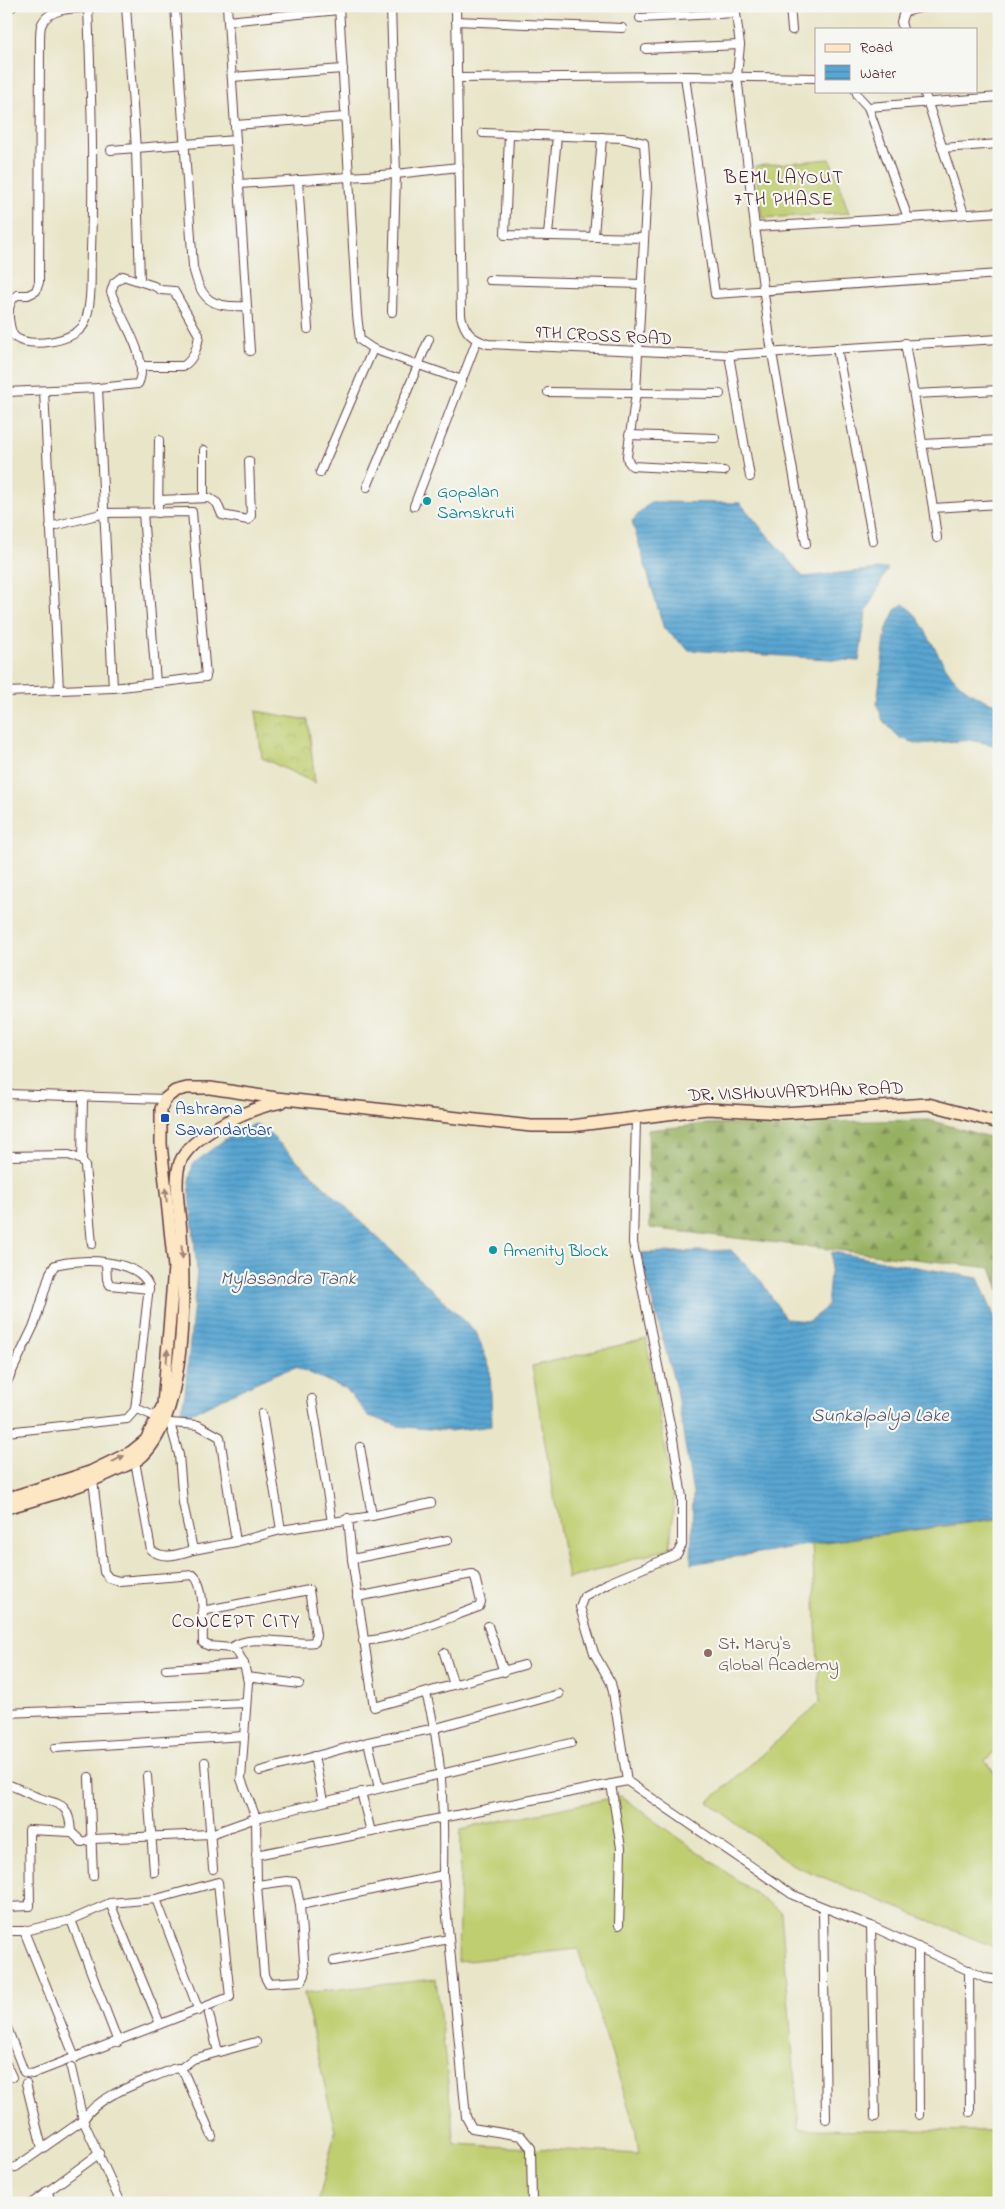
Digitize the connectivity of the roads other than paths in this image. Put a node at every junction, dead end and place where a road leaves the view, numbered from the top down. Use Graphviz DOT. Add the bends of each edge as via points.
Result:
graph roads {
  1 [pos="12,6"];
  2 [pos="126,6"];
  3 [pos="175,6"];
  4 [pos="227,6"];
  5 [pos="391,6"];
  6 [pos="456,6"];
  7 [pos="790,6"];
  8 [pos="928,6"];
  9 [pos="71,7"];
  10 [pos="88,7"];
  11 [pos="339,8"];
  12 [pos="902,9"];
  13 [pos="6,10"];
  14 [pos="736,10"];
  15 [pos="640,18"];
  16 [pos="456,20"];
  17 [pos="228,21"];
  18 [pos="622,28"];
  19 [pos="903,28"];
  20 [pos="792,30"];
  21 [pos="740,45"];
  22 [pos="646,48"];
  23 [pos="343,69"];
  24 [pos="685,76"];
  25 [pos="736,76"];
  26 [pos="232,77"];
  27 [pos="457,78"];
  28 [pos="815,78"];
  29 [pos="856,92"];
  30 [pos="924,92"];
  31 [pos="999,97"];
  32 [pos="928,102"];
  33 [pos="868,107"];
  34 [pos="345,117"];
  35 [pos="235,125"];
  36 [pos="483,133"];
  37 [pos="509,135"];
  38 [pos="557,136"];
  39 [pos="602,137"];
  40 [pos="236,140"];
  41 [pos="186,144"];
  42 [pos="999,144"];
  43 [pos="942,148"];
  44 [pos="136,149"];
  45 [pos="111,150"];
  46 [pos="459,167"];
  47 [pos="396,174"];
  48 [pos="348,177"];
  49 [pos="298,180"];
  50 [pos="239,184"];
  51 [pos="999,212"];
  52 [pos="964,214"];
  53 [pos="908,218"];
  54 [pos="755,227"];
  55 [pos="548,235"];
  56 [pos="594,236"];
  57 [pos="644,238"];
  58 [pos="999,274"];
  59 [pos="140,280"];
  60 [pos="489,280"];
  61 [pos="642,284"];
  62 [pos="764,289"];
  63 [pos="247,306"];
  64 [pos="392,312"];
  65 [pos="308,329"];
  66 [pos="429,339"];
  67 [pos="999,339"];
  68 [pos="477,340"];
  69 [pos="905,343"];
  70 [pos="837,348"];
  71 [pos="373,349"];
  72 [pos="250,351"];
  73 [pos="638,352"];
  74 [pos="772,352"];
  75 [pos="729,355"];
  76 [pos="419,364"];
  77 [pos="140,366"];
  78 [pos="462,380"];
  79 [pos="98,388"];
  80 [pos="999,390"];
  81 [pos="44,391"];
  82 [pos="6,392"];
  83 [pos="548,392"];
  84 [pos="636,393"];
  85 [pos="720,394"];
  86 [pos="914,394"];
  87 [pos="629,435"];
  88 [pos="715,438"];
  89 [pos="159,440"];
  90 [pos="999,440"];
  91 [pos="923,444"];
  92 [pos="204,450"];
  93 [pos="249,461"];
  94 [pos="724,471"];
  95 [pos="320,473"];
  96 [pos="750,477"];
  97 [pos="367,487"];
  98 [pos="204,498"];
  99 [pos="159,500"];
  100 [pos="999,504"];
  101 [pos="414,506"];
  102 [pos="933,508"];
  103 [pos="105,513"];
  104 [pos="143,513"];
  105 [pos="158,513"];
  106 [pos="50,527"];
  107 [pos="937,538"];
  108 [pos="872,541"];
  109 [pos="806,544"];
  110 [pos="156,683"];
  111 [pos="113,688"];
  112 [pos="58,690"];
  113 [pos="6,692"];
  114 [pos="6,1094"];
  115 [pos="84,1096"];
  116 [pos="165,1099"];
  117 [pos="294,1100"];
  118 [pos="636,1119"];
  119 [pos="999,1123"];
  120 [pos="6,1156"];
  121 [pos="82,1160"];
  122 [pos="92,1244"];
  123 [pos="106,1263"];
  124 [pos="149,1289"];
  125 [pos="6,1384"];
  126 [pos="312,1399"];
  127 [pos="135,1410"];
  128 [pos="262,1414"];
  129 [pos="164,1420"];
  130 [pos="6,1432"];
  131 [pos="360,1447"];
  132 [pos="135,1461"];
  133 [pos="93,1480"];
  134 [pos="6,1499"];
  135 [pos="431,1503"];
  136 [pos="6,1508"];
  137 [pos="372,1516"];
  138 [pos="348,1518"];
  139 [pos="332,1522"];
  140 [pos="281,1530"];
  141 [pos="448,1540"];
  142 [pos="236,1542"];
  143 [pos="193,1550"];
  144 [pos="352,1559"];
  145 [pos="357,1597"];
  146 [pos="202,1611"];
  147 [pos="488,1626"];
  148 [pos="363,1642"];
  149 [pos="231,1648"];
  150 [pos="444,1653"];
  151 [pos="244,1664"];
  152 [pos="524,1665"];
  153 [pos="166,1669"];
  154 [pos="504,1672"];
  155 [pos="247,1677"];
  156 [pos="298,1684"];
  157 [pos="454,1686"];
  158 [pos="426,1693"];
  159 [pos="560,1694"];
  160 [pos="245,1703"];
  161 [pos="6,1713"];
  162 [pos="436,1728"];
  163 [pos="244,1736"];
  164 [pos="368,1742"];
  165 [pos="571,1743"];
  166 [pos="55,1748"];
  167 [pos="314,1756"];
  168 [pos="206,1762"];
  169 [pos="260,1771"];
  170 [pos="442,1773"];
  171 [pos="148,1776"];
  172 [pos="89,1777"];
  173 [pos="627,1781"];
  174 [pos="6,1784"];
  175 [pos="611,1784"];
  176 [pos="379,1788"];
  177 [pos="361,1792"];
  178 [pos="323,1802"];
  179 [pos="256,1818"];
  180 [pos="444,1818"];
  181 [pos="71,1832"];
  182 [pos="371,1832"];
  183 [pos="211,1834"];
  184 [pos="153,1836"];
  185 [pos="92,1839"];
  186 [pos="256,1855"];
  187 [pos="214,1869"];
  188 [pos="154,1872"];
  189 [pos="443,1875"];
  190 [pos="93,1876"];
  191 [pos="257,1885"];
  192 [pos="156,1899"];
  193 [pos="110,1903"];
  194 [pos="300,1905"];
  195 [pos="6,1907"];
  196 [pos="823,1908"];
  197 [pos="71,1920"];
  198 [pos="620,1925"];
  199 [pos="871,1926"];
  200 [pos="6,1931"];
  201 [pos="24,1931"];
  202 [pos="449,1939"];
  203 [pos="918,1947"];
  204 [pos="334,1961"];
  205 [pos="969,1970"];
  206 [pos="999,1980"];
  207 [pos="199,2011"];
  208 [pos="209,2014"];
  209 [pos="160,2024"];
  210 [pos="6,2025"];
  211 [pos="118,2042"];
  212 [pos="256,2042"];
  213 [pos="218,2052"];
  214 [pos="75,2058"];
  215 [pos="6,2064"];
  216 [pos="71,2068"];
  217 [pos="180,2069"];
  218 [pos="12,2077"];
  219 [pos="26,2083"];
  220 [pos="970,2112"];
  221 [pos="919,2115"];
  222 [pos="875,2117"];
  223 [pos="826,2119"];
  224 [pos="83,2120"];
  225 [pos="212,2136"];
  226 [pos="42,2148"];
  227 [pos="100,2153"];
  228 [pos="6,2168"];
  229 [pos="46,2191"];
  230 [pos="32,2203"];
  231 [pos="52,2203"];
  232 [pos="121,2203"];
  233 [pos="532,2203"];
  1 -- 13 [label="street"];
  2 -- 44 [label="street"];
  3 -- 41 [label="street"];
  4 -- 17 [label="street"];
  5 -- 47 [label="street"];
  6 -- 16 [label="street"];
  7 -- 20 [label="street"];
  8 -- 12 [label="street"];
  9 -- 10 [label="street"];
  9 -- 10 [label="street" via="50,14 42,24 39,282 36,291 12,299 8,314 10,329 24,342 66,339 85,324 89,305 92,101"];
  11 -- 17 [label="street"];
  11 -- 23 [label="street"];
  12 -- 19 [label="street"];
  14 -- 15 [label="street"];
  14 -- 21 [label="street"];
  16 -- 18 [label="street"];
  16 -- 27 [label="street"];
  17 -- 26 [label="street"];
  21 -- 22 [label="street"];
  21 -- 25 [label="street"];
  23 -- 26 [label="street"];
  23 -- 34 [label="street"];
  24 -- 25 [label="street"];
  24 -- 27 [label="street"];
  24 -- 62 [label="street" via="715,294"];
  25 -- 28 [label="street"];
  25 -- 54 [label="street"];
  26 -- 35 [label="street"];
  27 -- 46 [label="street"];
  29 -- 33 [label="street"];
  30 -- 32 [label="street"];
  31 -- 32 [label="street"];
  32 -- 33 [label="street"];
  32 -- 43 [label="street"];
  33 -- 53 [label="street"];
  34 -- 35 [label="street"];
  34 -- 48 [label="street"];
  35 -- 40 [label="street"];
  36 -- 37 [label="street"];
  37 -- 38 [label="street"];
  37 -- 55 [label="street" via="505,235"];
  38 -- 39 [label="street"];
  38 -- 55 [label="street"];
  39 -- 56 [label="street"];
  39 -- 57 [label="street" via="644,143 647,186"];
  40 -- 41 [label="street"];
  40 -- 50 [label="street"];
  41 -- 44 [label="street"];
  41 -- 63 [label="street" via="196,282 206,297 217,305 226,308"];
  42 -- 43 [label="street"];
  43 -- 52 [label="street"];
  44 -- 45 [label="street"];
  44 -- 59 [label="street"];
  46 -- 47 [label="street"];
  46 -- 68 [label="street" via="461,316 468,335"];
  47 -- 48 [label="street"];
  47 -- 64 [label="street"];
  48 -- 49 [label="street"];
  48 -- 71 [label="street" via="358,334 364,344"];
  49 -- 50 [label="street"];
  49 -- 65 [label="street"];
  50 -- 63 [label="street"];
  51 -- 52 [label="street"];
  52 -- 53 [label="street"];
  53 -- 54 [label="street"];
  54 -- 62 [label="street"];
  55 -- 56 [label="street"];
  56 -- 57 [label="street"];
  57 -- 61 [label="street"];
  58 -- 62 [label="street"];
  59 -- 77 [label="street" via="123,276 111,287 115,303 139,353"];
  59 -- 77 [label="street" via="161,290 174,291 199,335 188,364"];
  60 -- 61 [label="street"];
  61 -- 73 [label="street"];
  62 -- 74 [label="street"];
  63 -- 72 [label="street"];
  66 -- 76 [label="street"];
  67 -- 69 [label="street, 9TH CROSS ROAD"];
  68 -- 73 [label="street, 9TH CROSS ROAD" via="488,344"];
  68 -- 78 [label="street"];
  69 -- 70 [label="street, 9TH CROSS ROAD"];
  69 -- 86 [label="street"];
  70 -- 74 [label="street, 9TH CROSS ROAD"];
  70 -- 108 [label="street"];
  71 -- 76 [label="street"];
  71 -- 95 [label="street"];
  73 -- 75 [label="street, 9TH CROSS ROAD"];
  73 -- 84 [label="street"];
  74 -- 75 [label="street, 9TH CROSS ROAD"];
  74 -- 109 [label="street"];
  75 -- 96 [label="street"];
  76 -- 78 [label="street"];
  76 -- 97 [label="street"];
  77 -- 79 [label="street" via="138,384"];
  78 -- 101 [label="street"];
  79 -- 81 [label="street"];
  79 -- 103 [label="street"];
  80 -- 86 [label="street"];
  81 -- 82 [label="street"];
  81 -- 106 [label="street"];
  83 -- 84 [label="street"];
  84 -- 85 [label="street"];
  84 -- 87 [label="street"];
  86 -- 91 [label="street"];
  87 -- 88 [label="street"];
  87 -- 94 [label="street" via="626,456 632,466"];
  89 -- 99 [label="street"];
  90 -- 91 [label="street"];
  91 -- 102 [label="street"];
  92 -- 98 [label="street"];
  93 -- 98 [label="street" via="251,516 248,520 222,515 216,501"];
  98 -- 99 [label="street"];
  99 -- 105 [label="street"];
  100 -- 102 [label="street"];
  102 -- 107 [label="street"];
  103 -- 104 [label="street"];
  103 -- 106 [label="street"];
  103 -- 111 [label="street"];
  104 -- 105 [label="street"];
  104 -- 110 [label="street"];
  105 -- 110 [label="street" via="192,512 206,677"];
  106 -- 112 [label="street"];
  110 -- 111 [label="street"];
  111 -- 112 [label="street"];
  112 -- 113 [label="street"];
  114 -- 115 [label="street"];
  115 -- 116 [label="street"];
  115 -- 121 [label="street"];
  116 -- 117 [label="main road, DR. VISHNUVARDHAN ROAD" via="175,1091 187,1088 210,1088"];
  129 -- 116 [label="main road, DR. VISHNUVARDHAN ROAD, one-way" via="174,1267 160,1144 161,1110"];
  117 -- 118 [label="main road, DR. VISHNUVARDHAN ROAD" via="531,1126 571,1126"];
  117 -- 129 [label="main road, DR. VISHNUVARDHAN ROAD, one-way" via="252,1109 227,1121 182,1158 178,1183 183,1295 177,1378"];
  118 -- 119 [label="main road, DR. VISHNUVARDHAN ROAD" via="707,1109 782,1113 928,1104"];
  118 -- 173 [label="street" via="634,1249 673,1439 682,1497 682,1545 677,1554 608,1583 581,1600 580,1607 594,1653 614,1692"];
  120 -- 121 [label="street" via="70,1156"];
  121 -- 122 [label="street"];
  123 -- 124 [label="street" via="139,1272 146,1278"];
  123 -- 124 [label="street" via="110,1285"];
  123 -- 125 [label="street" via="66,1262 55,1265 35,1323"];
  124 -- 127 [label="street"];
  126 -- 139 [label="street"];
  127 -- 129 [label="street"];
  127 -- 130 [label="street" via="127,1419"];
  128 -- 140 [label="street"];
  129 -- 132 [label="main road, DR. VISHNUVARDHAN ROAD" via="150,1449"];
  134 -- 129 [label="main road, DR. VISHNUVARDHAN ROAD, one-way" via="90,1472 118,1459 146,1440"];
  129 -- 142 [label="street" via="198,1426 220,1437"];
  129 -- 143 [label="street" via="179,1456 183,1503"];
  131 -- 137 [label="street"];
  132 -- 133 [label="main road, DR. VISHNUVARDHAN ROAD"];
  132 -- 143 [label="street" via="151,1550 158,1556 171,1556"];
  133 -- 136 [label="main road, DR. VISHNUVARDHAN ROAD"];
  133 -- 146 [label="street" via="104,1572 109,1578 119,1581 193,1575 200,1585"];
  135 -- 137 [label="street"];
  137 -- 138 [label="street"];
  138 -- 139 [label="street"];
  138 -- 144 [label="street"];
  139 -- 140 [label="street"];
  140 -- 142 [label="street"];
  141 -- 144 [label="street"];
  142 -- 143 [label="street"];
  144 -- 145 [label="street"];
  145 -- 148 [label="street"];
  145 -- 148 [label="street" via="472,1574 481,1602 479,1607 384,1640"];
  146 -- 149 [label="street" via="203,1643"];
  146 -- 149 [label="street" via="309,1590 315,1642 244,1642"];
  147 -- 154 [label="street"];
  148 -- 158 [label="street" via="374,1707"];
  149 -- 151 [label="street"];
  150 -- 157 [label="street"];
  151 -- 153 [label="street"];
  151 -- 155 [label="street"];
  152 -- 154 [label="street"];
  154 -- 157 [label="street"];
  155 -- 156 [label="street"];
  155 -- 160 [label="street"];
  157 -- 158 [label="street"];
  158 -- 162 [label="street"];
  159 -- 162 [label="street"];
  160 -- 161 [label="street"];
  160 -- 163 [label="street"];
  162 -- 164 [label="street"];
  162 -- 170 [label="street"];
  163 -- 166 [label="street"];
  163 -- 179 [label="street" via="241,1779"];
  164 -- 167 [label="street"];
  164 -- 176 [label="street"];
  165 -- 170 [label="street"];
  167 -- 169 [label="street"];
  167 -- 178 [label="street"];
  168 -- 183 [label="street"];
  170 -- 176 [label="street"];
  170 -- 180 [label="street"];
  171 -- 184 [label="street"];
  172 -- 185 [label="street"];
  173 -- 175 [label="street"];
  173 -- 196 [label="street" via="793,1895"];
  174 -- 181 [label="street" via="64,1807"];
  175 -- 180 [label="street"];
  175 -- 198 [label="street" via="621,1848"];
  176 -- 177 [label="street"];
  177 -- 178 [label="street"];
  177 -- 182 [label="street"];
  178 -- 179 [label="street"];
  179 -- 183 [label="street"];
  179 -- 186 [label="street"];
  180 -- 182 [label="street"];
  180 -- 189 [label="street"];
  181 -- 185 [label="street" via="82,1842"];
  181 -- 195 [label="street" via="29,1830 30,1906"];
  182 -- 186 [label="street"];
  183 -- 184 [label="street"];
  183 -- 187 [label="street"];
  184 -- 185 [label="street"];
  184 -- 188 [label="street"];
  185 -- 190 [label="street"];
  186 -- 191 [label="street"];
  189 -- 194 [label="street"];
  189 -- 202 [label="street"];
  191 -- 194 [label="street" via="294,1882"];
  191 -- 194 [label="street" via="264,1976 268,1983 302,1981 305,1975"];
  192 -- 193 [label="street"];
  192 -- 207 [label="street"];
  192 -- 207 [label="street" via="218,1882 230,1997"];
  193 -- 197 [label="street"];
  193 -- 209 [label="street"];
  196 -- 199 [label="street"];
  196 -- 223 [label="street"];
  197 -- 201 [label="street"];
  197 -- 211 [label="street"];
  199 -- 203 [label="street"];
  199 -- 222 [label="street"];
  200 -- 201 [label="street"];
  201 -- 214 [label="street"];
  202 -- 204 [label="street"];
  202 -- 233 [label="street" via="467,2120 472,2128 521,2136 529,2143 532,2148"];
  203 -- 205 [label="street"];
  203 -- 221 [label="street"];
  205 -- 206 [label="street" via="985,1978"];
  205 -- 220 [label="street"];
  207 -- 209 [label="street"];
  208 -- 213 [label="street"];
  209 -- 211 [label="street"];
  210 -- 214 [label="street" via="24,2072 32,2074"];
  211 -- 214 [label="street"];
  212 -- 213 [label="street"];
  213 -- 217 [label="street" via="193,2059"];
  215 -- 218 [label="street"];
  216 -- 224 [label="street"];
  217 -- 224 [label="street" via="173,2069 103,2100"];
  217 -- 225 [label="street"];
  219 -- 226 [label="street"];
  224 -- 226 [label="street"];
  224 -- 227 [label="street"];
  226 -- 228 [label="street" via="16,2166"];
  227 -- 229 [label="street"];
  227 -- 232 [label="street"];
  229 -- 230 [label="street"];
  229 -- 231 [label="street"];
}
